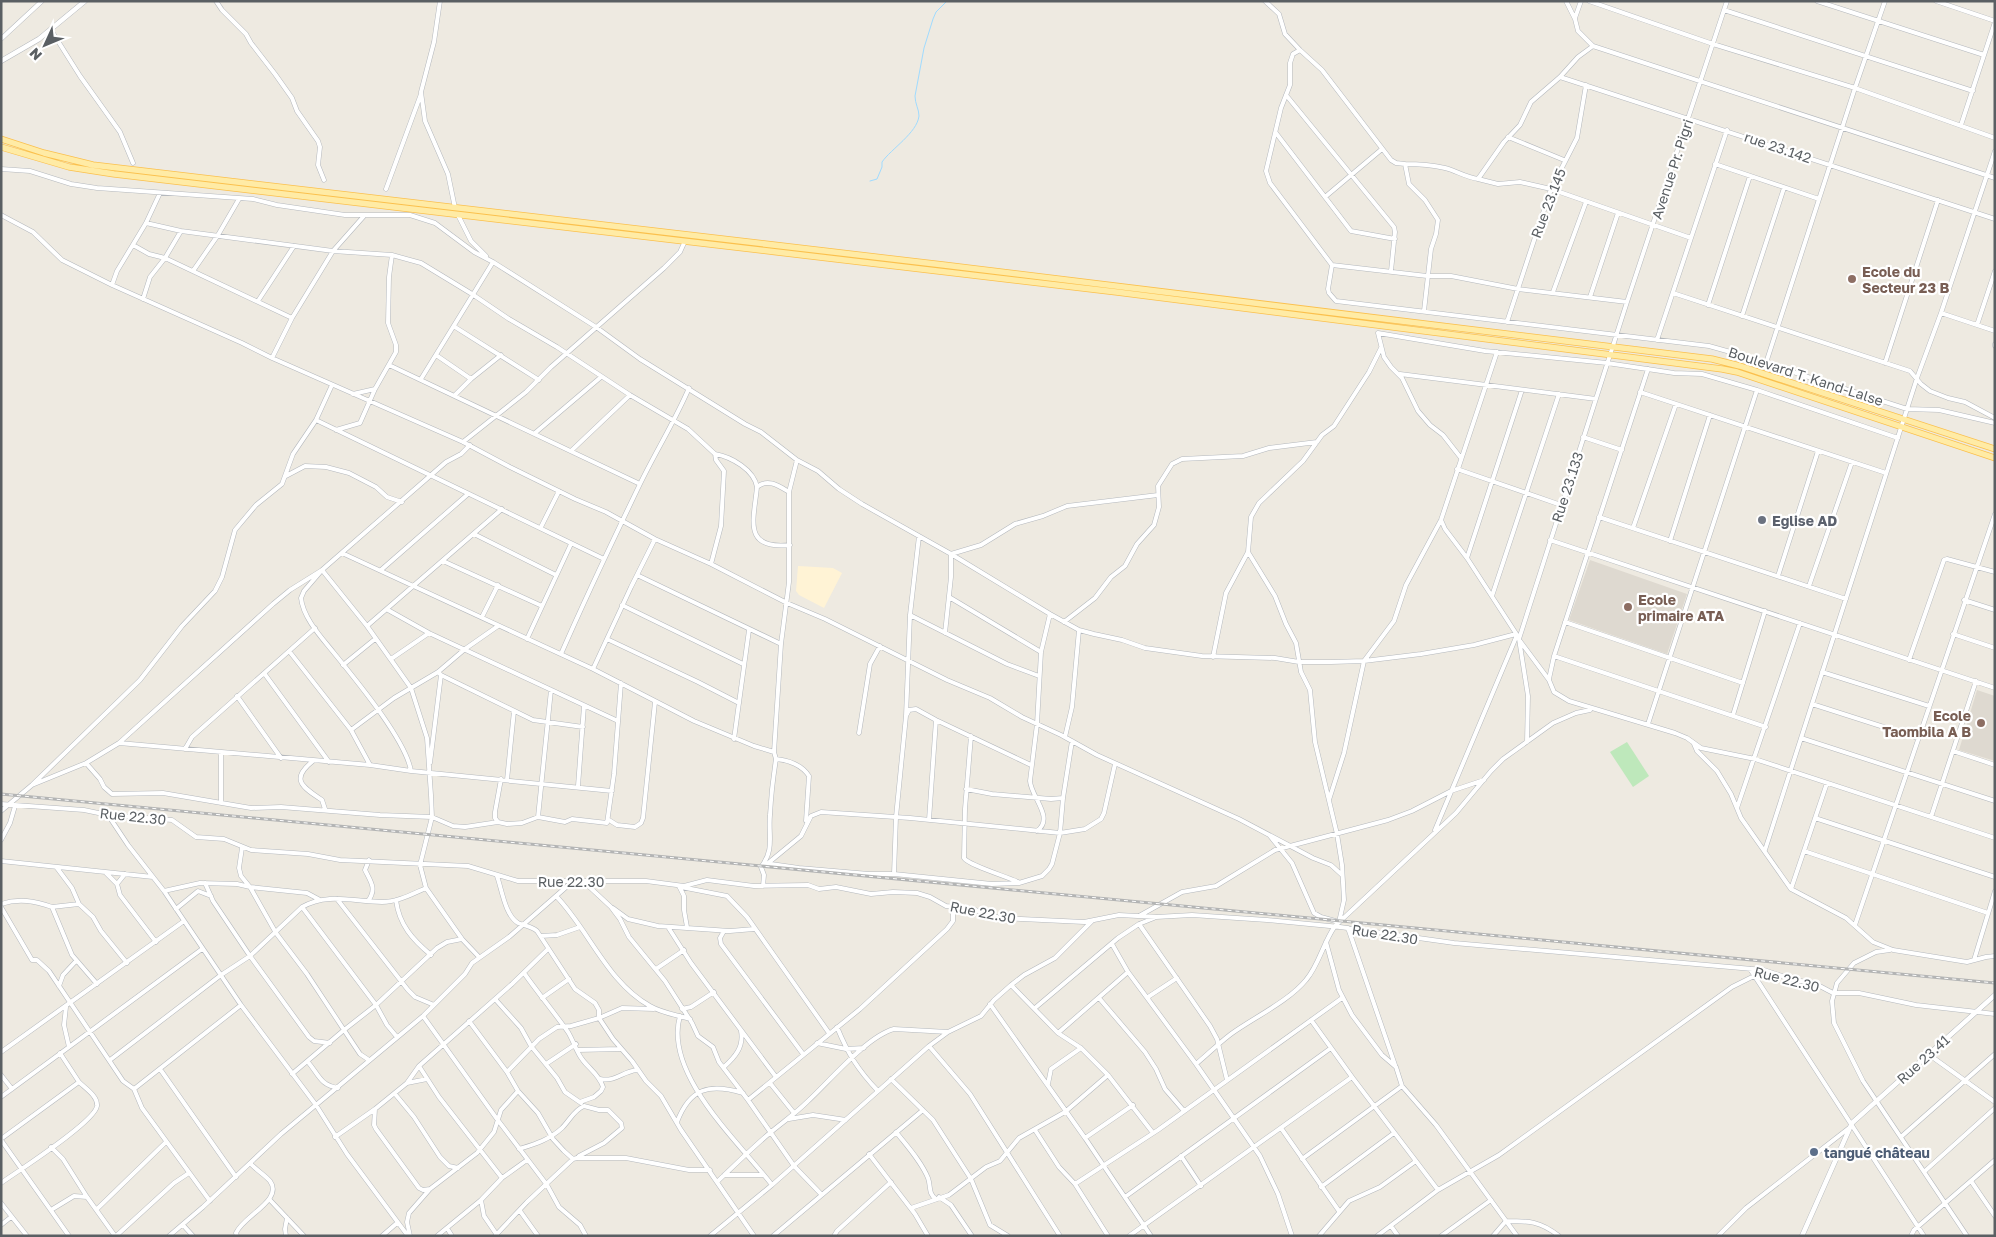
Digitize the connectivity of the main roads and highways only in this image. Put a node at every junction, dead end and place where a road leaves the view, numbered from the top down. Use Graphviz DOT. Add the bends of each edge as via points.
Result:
graph roads {
  1 [pos="1,139"];
  2 [pos="1,147"];
  3 [pos="1611,351"];
  4 [pos="1995,449"];
  5 [pos="1995,458"];
  1 -- 3 [label="main road" via="93,165 1371,317"];
  2 -- 3 [label="main road" via="91,172"];
  3 -- 4 [label="main road" via="1712,360 1740,366"];
  3 -- 5 [label="main road" via="1737,372"];
}
